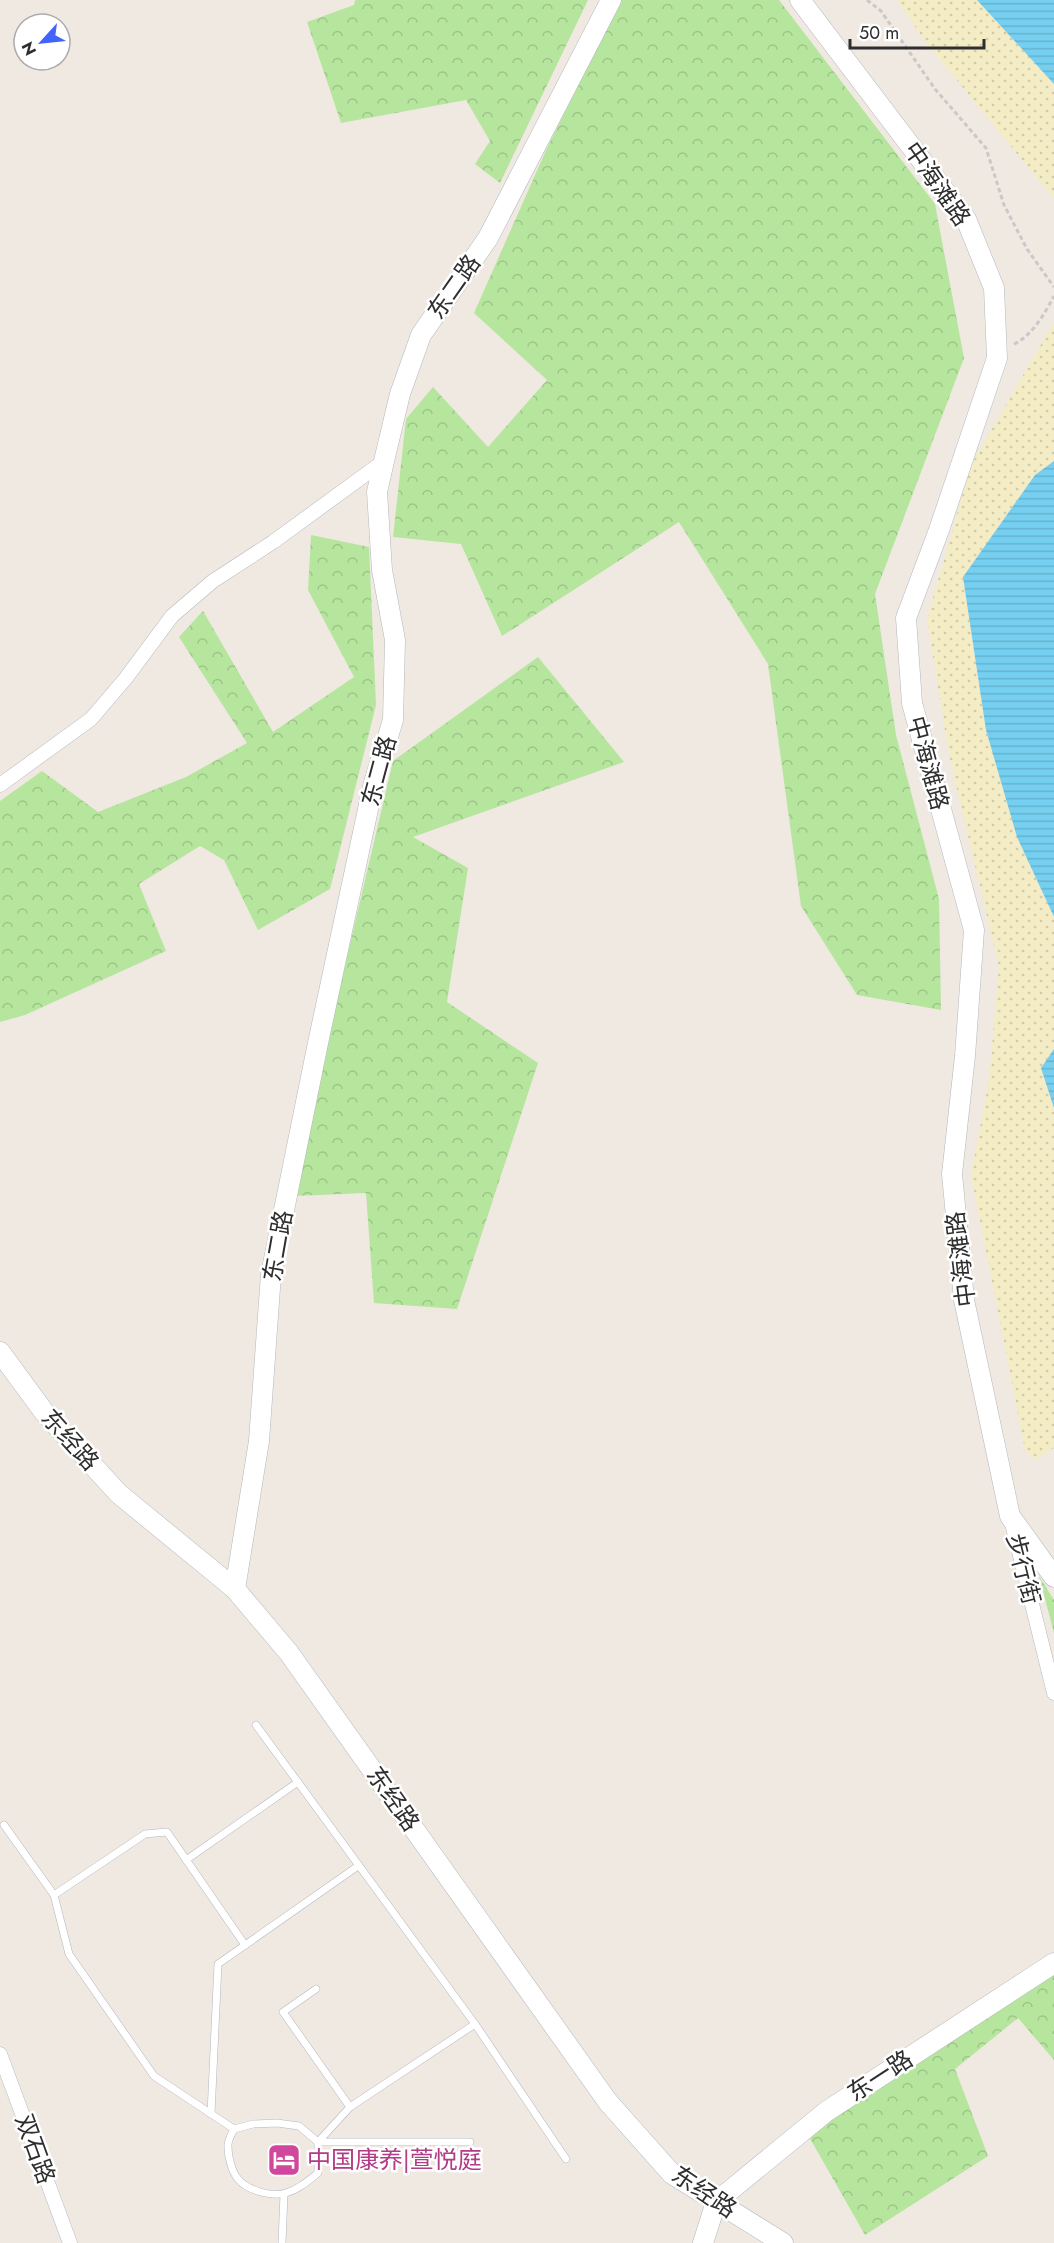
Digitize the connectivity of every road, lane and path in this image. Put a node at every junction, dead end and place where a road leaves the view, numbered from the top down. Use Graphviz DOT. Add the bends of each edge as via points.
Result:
graph roads {
  1 [pos="611,0"];
  2 [pos="801,0"];
  3 [pos="867,0"];
  4 [pos="1054,287"];
  5 [pos="1054,296"];
  6 [pos="997,351"];
  7 [pos="384,461"];
  8 [pos="0,785"];
  9 [pos="0,1352"];
  10 [pos="1010,1515"];
  11 [pos="1054,1577"];
  12 [pos="235,1589"];
  13 [pos="1054,1693"];
  14 [pos="256,1725"];
  15 [pos="298,1782"];
  16 [pos="4,1825"];
  17 [pos="186,1860"];
  18 [pos="358,1866"];
  19 [pos="54,1894"];
  20 [pos="245,1945"];
  21 [pos="1054,1963"];
  22 [pos="316,1989"];
  23 [pos="475,2024"];
  24 [pos="0,2054"];
  25 [pos="350,2107"];
  26 [pos="211,2114"];
  27 [pos="234,2129"];
  28 [pos="318,2142"];
  29 [pos="470,2142"];
  30 [pos="566,2159"];
  31 [pos="284,2194"];
  32 [pos="716,2202"];
  33 [pos="70,2243"];
  34 [pos="282,2243"];
  35 [pos="703,2243"];
  36 [pos="783,2243"];
  1 -- 7 [label="main road, 东二路" via="488,238 421,335 400,394"];
  2 -- 6 [label="main road, 中海滩路" via="966,219 994,288"];
  3 -- 4 [label="path" via="881,12 935,89 986,148 1004,205 1027,249"];
  5 -- 6 [label="path" via="1042,318 1020,342"];
  6 -- 10 [label="main road, 中海滩路" via="906,618 912,703 974,930 952,1174 964,1300"];
  7 -- 8 [label="street" via="196,595 172,616 91,719"];
  7 -- 12 [label="main road, 东二路" via="377,492 382,570 395,640 393,720 373,786 272,1274 259,1441"];
  9 -- 12 [label="main road, 东经路" via="44,1412 119,1494"];
  10 -- 11 [label="main road, 中海滩路"];
  10 -- 13 [label="street, 步行街"];
  12 -- 32 [label="main road, 东经路" via="289,1653 608,2102 672,2174"];
  14 -- 15 [label="lane"];
  15 -- 17 [label="lane"];
  15 -- 18 [label="lane"];
  16 -- 19 [label="lane"];
  17 -- 19 [label="lane" via="167,1832 145,1834"];
  17 -- 20 [label="lane"];
  18 -- 20 [label="lane"];
  18 -- 23 [label="lane"];
  19 -- 26 [label="lane" via="69,1954 154,2076"];
  20 -- 26 [label="lane" via="218,1964"];
  21 -- 32 [label="main road, 东一路" via="827,2111"];
  22 -- 25 [label="lane" via="283,2012"];
  23 -- 25 [label="lane"];
  23 -- 30 [label="lane"];
  24 -- 33 [label="street, 双石路"];
  25 -- 28 [label="lane"];
  26 -- 27 [label="lane"];
  27 -- 28 [label="lane" via="253,2124 299,2126"];
  27 -- 31 [label="lane" via="227,2145 238,2179 269,2194"];
  28 -- 29 [label="lane"];
  28 -- 31 [label="lane" via="318,2173"];
  31 -- 34 [label="lane"];
  32 -- 35 [label="main road"];
  32 -- 36 [label="main road, 东经路"];
}
